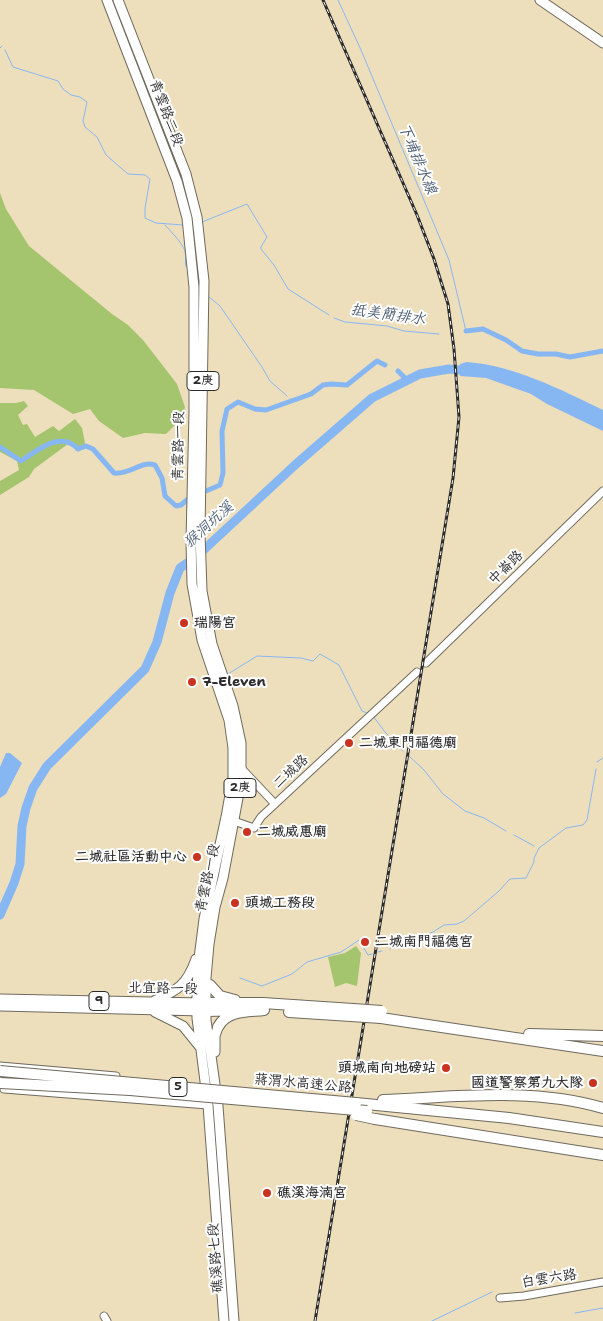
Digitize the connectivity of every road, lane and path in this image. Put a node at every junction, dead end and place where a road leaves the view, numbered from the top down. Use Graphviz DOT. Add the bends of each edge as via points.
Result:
graph roads {
  1 [pos="107,0"];
  2 [pos="118,0"];
  3 [pos="540,0"];
  4 [pos="603,43"];
  5 [pos="200,238"];
  6 [pos="190,239"];
  7 [pos="603,491"];
  8 [pos="426,663"];
  9 [pos="416,672"];
  10 [pos="242,769"];
  11 [pos="275,804"];
  12 [pos="230,820"];
  13 [pos="223,851"];
  14 [pos="200,945"];
  15 [pos="208,981"];
  16 [pos="0,999"];
  17 [pos="0,1006"];
  18 [pos="151,1006"];
  19 [pos="202,1007"];
  20 [pos="263,1007"];
  21 [pos="381,1015"];
  22 [pos="218,1027"];
  23 [pos="528,1034"];
  24 [pos="603,1036"];
  25 [pos="603,1044"];
  26 [pos="201,1048"];
  27 [pos="603,1051"];
  28 [pos="0,1066"];
  29 [pos="213,1070"];
  30 [pos="0,1071"];
  31 [pos="206,1085"];
  32 [pos="2,1086"];
  33 [pos="208,1105"];
  34 [pos="603,1108"];
  35 [pos="370,1109"];
  36 [pos="603,1132"];
  37 [pos="603,1138"];
  38 [pos="603,1155"];
  39 [pos="225,1192"];
  40 [pos="215,1197"];
  41 [pos="603,1282"];
  42 [pos="500,1298"];
  43 [pos="224,1321"];
  44 [pos="234,1321"];
  1 -- 6 [label="main road, 青雲路二段 / 2庚" via="177,181"];
  2 -- 5 [label="main road, 青雲路二段 / 2庚" via="186,174"];
  3 -- 4 [label="main road"];
  5 -- 10 [label="main road, 青雲路一段 / 2庚" via="204,280 201,575 204,610 212,644 238,725"];
  6 -- 12 [label="main road, 青雲路一段 / 2庚" via="194,287 192,584 202,640 229,720 233,748"];
  7 -- 8 [label="street, 中崙路"];
  9 -- 11 [label="street, 二城路"];
  10 -- 11 [label="street"];
  10 -- 12 [label="main road, 青雲路一段 / 2庚"];
  11 -- 12 [label="street, 二城路" via="254,828"];
  12 -- 13 [label="main road, 青雲路一段 / 2庚"];
  13 -- 14 [label="main road, 青雲路一段 / 2庚"];
  13 -- 15 [label="main road, 青雲路一段 / 2庚" via="209,944"];
  14 -- 18 [label="main road" via="184,984"];
  14 -- 19 [label="main road, 青雲路一段 / 2庚"];
  15 -- 19 [label="main road, 青雲路一段 / 2庚"];
  15 -- 20 [label="highway" via="216,993 226,998"];
  16 -- 18 [label="main road, 北宜路一段 / 9"];
  17 -- 18 [label="main road, 北宜路一段 / 9"];
  18 -- 19 [label="main road, 北宜路一段 / 9"];
  18 -- 26 [label="main road" via="179,1023"];
  19 -- 20 [label="highway"];
  19 -- 26 [label="main road, 青雲路一段"];
  19 -- 29 [label="main road, 青雲路一段"];
  20 -- 21 [label="highway, bridge"];
  20 -- 22 [label="highway" via="230,1014"];
  21 -- 23 [label="highway"];
  21 -- 27 [label="highway"];
  22 -- 29 [label="main road"];
  23 -- 24 [label="highway"];
  23 -- 25 [label="highway"];
  26 -- 31 [label="main road, 青雲路一段"];
  28 -- 31 [label="street"];
  29 -- 39 [label="main road, 青雲路一段"];
  30 -- 35 [label="highway, 蔣渭水高速公路 / 5, bridge" via="356,1103"];
  31 -- 33 [label="main road, 青雲路一段"];
  32 -- 33 [label="street"];
  32 -- 35 [label="highway, 蔣渭水高速公路 / 5, bridge" via="130,1090 296,1106"];
  33 -- 40 [label="main road, 青雲路一段"];
  34 -- 35 [label="highway" via="514,1095"];
  35 -- 36 [label="highway, 蔣渭水高速公路 / 5" via="518,1119"];
  35 -- 37 [label="highway, 蔣渭水高速公路 / 5" via="527,1126"];
  35 -- 38 [label="highway"];
  39 -- 44 [label="main road, 礁溪路七段"];
  40 -- 43 [label="main road, 礁溪路七段"];
  41 -- 42 [label="street, 白雲六路"];
}
